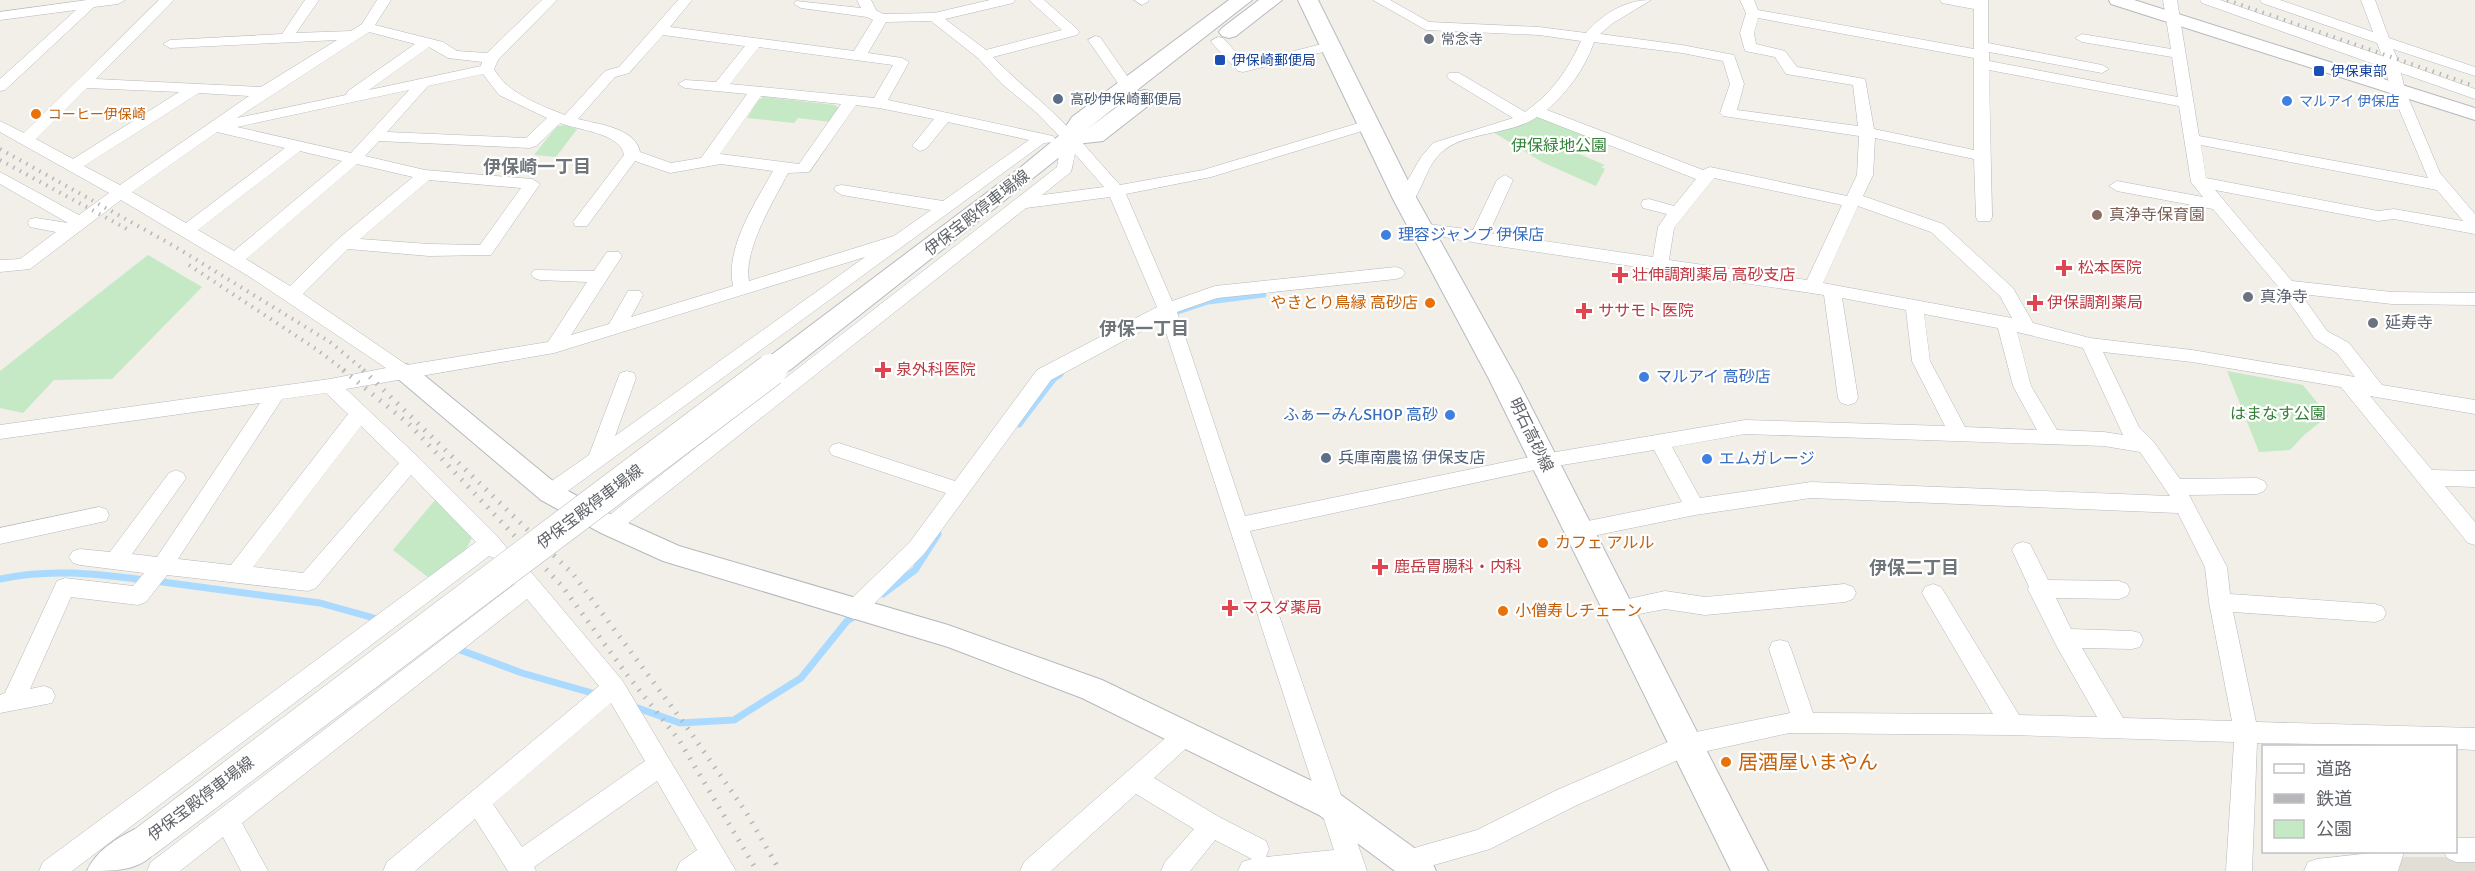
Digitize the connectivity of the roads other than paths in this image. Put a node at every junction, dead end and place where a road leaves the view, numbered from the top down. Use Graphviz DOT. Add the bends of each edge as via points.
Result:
graph roads {
  1 [pos="118,0"];
  2 [pos="166,0"];
  3 [pos="312,0"];
  4 [pos="384,0"];
  5 [pos="550,0"];
  6 [pos="685,0"];
  7 [pos="1008,0"];
  8 [pos="1036,0"];
  9 [pos="1242,0"];
  10 [pos="1272,0"];
  11 [pos="1308,0"];
  12 [pos="1380,0"];
  13 [pos="1644,0"];
  14 [pos="1947,0"];
  15 [pos="2117,0"];
  16 [pos="2207,0"];
  17 [pos="2267,0"];
  18 [pos="2368,0"];
  19 [pos="1981,3"];
  20 [pos="801,4"];
  21 [pos="89,5"];
  22 [pos="1750,7"];
  23 [pos="2170,9"];
  24 [pos="872,10"];
  25 [pos="0,16"];
  26 [pos="934,17"];
  27 [pos="367,27"];
  28 [pos="660,30"];
  29 [pos="351,35"];
  30 [pos="1589,37"];
  31 [pos="286,38"];
  32 [pos="2082,38"];
  33 [pos="2381,39"];
  34 [pos="1095,40"];
  35 [pos="1218,41"];
  36 [pos="427,42"];
  37 [pos="170,44"];
  38 [pos="754,44"];
  39 [pos="1330,46"];
  40 [pos="2177,54"];
  41 [pos="982,55"];
  42 [pos="1982,55"];
  43 [pos="859,56"];
  44 [pos="489,64"];
  45 [pos="2392,64"];
  46 [pos="2102,69"];
  47 [pos="2475,72"];
  48 [pos="1454,76"];
  49 [pos="83,83"];
  50 [pos="421,83"];
  51 [pos="686,84"];
  52 [pos="1127,86"];
  53 [pos="0,87"];
  54 [pos="720,87"];
  55 [pos="195,89"];
  56 [pos="2398,90"];
  57 [pos="758,91"];
  58 [pos="264,92"];
  59 [pos="2475,94"];
  60 [pos="346,99"];
  61 [pos="851,100"];
  62 [pos="879,103"];
  63 [pos="2186,103"];
  64 [pos="2475,114"];
  65 [pos="1530,115"];
  66 [pos="944,118"];
  67 [pos="563,119"];
  68 [pos="1368,125"];
  69 [pos="0,126"];
  70 [pos="216,127"];
  71 [pos="1867,132"];
  72 [pos="375,136"];
  73 [pos="1070,138"];
  74 [pos="1040,139"];
  75 [pos="2192,139"];
  76 [pos="26,140"];
  77 [pos="298,145"];
  78 [pos="920,146"];
  79 [pos="632,154"];
  80 [pos="1982,156"];
  81 [pos="354,159"];
  82 [pos="707,161"];
  83 [pos="73,166"];
  84 [pos="783,168"];
  85 [pos="425,176"];
  86 [pos="0,177"];
  87 [pos="1706,177"];
  88 [pos="1505,180"];
  89 [pos="2199,182"];
  90 [pos="2117,186"];
  91 [pos="2444,186"];
  92 [pos="842,190"];
  93 [pos="1116,191"];
  94 [pos="121,192"];
  95 [pos="1405,199"];
  96 [pos="1853,201"];
  97 [pos="1019,204"];
  98 [pos="1649,204"];
  99 [pos="2219,205"];
  100 [pos="947,207"];
  101 [pos="1678,212"];
  102 [pos="1984,217"];
  103 [pos="581,222"];
  104 [pos="36,223"];
  105 [pos="75,227"];
  106 [pos="2475,227"];
  107 [pos="1420,228"];
  108 [pos="186,231"];
  109 [pos="1478,238"];
  110 [pos="904,239"];
  111 [pos="344,243"];
  112 [pos="613,256"];
  113 [pos="234,260"];
  114 [pos="1660,265"];
  115 [pos="0,266"];
  116 [pos="1396,273"];
  117 [pos="540,274"];
  118 [pos="598,277"];
  119 [pos="2287,286"];
  120 [pos="1813,287"];
  121 [pos="742,288"];
  122 [pos="1832,291"];
  123 [pos="291,295"];
  124 [pos="634,295"];
  125 [pos="2475,299"];
  126 [pos="1914,306"];
  127 [pos="1167,309"];
  128 [pos="2006,324"];
  129 [pos="2026,327"];
  130 [pos="616,328"];
  131 [pos="2090,344"];
  132 [pos="554,347"];
  133 [pos="405,372"];
  134 [pos="627,378"];
  135 [pos="2347,381"];
  136 [pos="330,386"];
  137 [pos="2376,391"];
  138 [pos="276,394"];
  139 [pos="1848,398"];
  140 [pos="2475,408"];
  141 [pos="360,413"];
  142 [pos="0,432"];
  143 [pos="1959,434"];
  144 [pos="2050,436"];
  145 [pos="1659,441"];
  146 [pos="2146,446"];
  147 [pos="839,450"];
  148 [pos="597,459"];
  149 [pos="1544,461"];
  150 [pos="411,462"];
  151 [pos="176,478"];
  152 [pos="2428,478"];
  153 [pos="2475,479"];
  154 [pos="2257,486"];
  155 [pos="960,490"];
  156 [pos="550,493"];
  157 [pos="2180,496"];
  158 [pos="1695,507"];
  159 [pos="99,515"];
  160 [pos="610,526"];
  161 [pos="1238,526"];
  162 [pos="1578,531"];
  163 [pos="0,536"];
  164 [pos="2475,537"];
  165 [pos="491,543"];
  166 [pos="2023,550"];
  167 [pos="80,557"];
  168 [pos="115,561"];
  169 [pos="162,566"];
  170 [pos="236,574"];
  171 [pos="529,585"];
  172 [pos="2040,589"];
  173 [pos="2119,590"];
  174 [pos="1845,593"];
  175 [pos="1933,593"];
  176 [pos="2220,602"];
  177 [pos="1618,609"];
  178 [pos="854,610"];
  179 [pos="2374,613"];
  180 [pos="2064,639"];
  181 [pos="2132,640"];
  182 [pos="1780,650"];
  183 [pos="614,687"];
  184 [pos="45,696"];
  185 [pos="6,703"];
  186 [pos="1805,724"];
  187 [pos="2012,725"];
  188 [pos="2116,728"];
  189 [pos="2246,732"];
  190 [pos="1186,734"];
  191 [pos="2475,739"];
  192 [pos="1686,745"];
  193 [pos="661,764"];
  194 [pos="1135,780"];
  195 [pos="478,802"];
  196 [pos="1330,805"];
  197 [pos="227,820"];
  198 [pos="1212,826"];
  199 [pos="2457,850"];
  200 [pos="2475,850"];
  201 [pos="2392,853"];
  202 [pos="151,857"];
  203 [pos="1254,860"];
  204 [pos="718,862"];
  205 [pos="1353,866"];
  206 [pos="1413,866"];
  207 [pos="521,867"];
  208 [pos="52,871"];
  209 [pos="105,871"];
  210 [pos="255,871"];
  211 [pos="396,871"];
  212 [pos="689,871"];
  213 [pos="1033,871"];
  214 [pos="1174,871"];
  215 [pos="1750,871"];
  216 [pos="2239,871"];
  217 [pos="2317,871"];
  1 -- 21 [label="street"];
  2 -- 49 [label="street"];
  3 -- 31 [label="street"];
  4 -- 27 [label="street"];
  5 -- 44 [label="street"];
  6 -- 28 [label="street"];
  7 -- 26 [label="street"];
  8 -- 41 [label="street" via="1072,32"];
  9 -- 52 [label="main road, 伊保宝殿停車場線"];
  10 -- 35 [label="main road, 伊保宝殿停車場線"];
  11 -- 39 [label="main road, 明石高砂線"];
  12 -- 30 [label="street" via="1426,26"];
  13 -- 30 [label="street" via="1610,18"];
  14 -- 19 [label="street"];
  15 -- 23 [label="street"];
  16 -- 45 [label="street"];
  17 -- 33 [label="street"];
  18 -- 33 [label="street"];
  19 -- 42 [label="street"];
  20 -- 24 [label="street"];
  21 -- 25 [label="street"];
  21 -- 53 [label="street"];
  22 -- 42 [label="street"];
  22 -- 71 [label="street" via="1750,48 1785,57 1791,71 1860,82"];
  23 -- 40 [label="street"];
  23 -- 56 [label="street"];
  24 -- 26 [label="street"];
  24 -- 43 [label="street"];
  26 -- 41 [label="street"];
  27 -- 29 [label="street"];
  27 -- 36 [label="street"];
  28 -- 38 [label="street"];
  28 -- 67 [label="street" via="624,70 610,74"];
  29 -- 31 [label="street"];
  29 -- 58 [label="street"];
  30 -- 65 [label="street" via="1572,73"];
  30 -- 71 [label="street" via="1729,58 1737,84 1728,113"];
  31 -- 37 [label="street"];
  32 -- 40 [label="street"];
  33 -- 45 [label="street"];
  33 -- 47 [label="street"];
  34 -- 52 [label="street"];
  35 -- 39 [label="street" via="1243,68"];
  35 -- 73 [label="main road, 伊保宝殿停車場線" via="1095,136"];
  36 -- 44 [label="street" via="453,55"];
  36 -- 60 [label="street"];
  38 -- 43 [label="street"];
  38 -- 54 [label="street"];
  39 -- 68 [label="main road, 明石高砂線"];
  40 -- 63 [label="street"];
  41 -- 73 [label="street"];
  42 -- 46 [label="street" via="2077,61"];
  42 -- 63 [label="street"];
  42 -- 80 [label="street"];
  43 -- 62 [label="street" via="902,62"];
  44 -- 50 [label="street"];
  44 -- 67 [label="street" via="494,82 504,92"];
  45 -- 56 [label="street"];
  45 -- 59 [label="street"];
  48 -- 65 [label="street"];
  49 -- 55 [label="street"];
  49 -- 76 [label="street"];
  50 -- 60 [label="street"];
  50 -- 72 [label="street"];
  51 -- 54 [label="street"];
  52 -- 73 [label="main road, 伊保宝殿停車場線" via="1080,122"];
  54 -- 57 [label="street"];
  55 -- 58 [label="street"];
  55 -- 83 [label="street"];
  56 -- 64 [label="street"];
  56 -- 91 [label="street" via="2433,174"];
  57 -- 61 [label="street"];
  57 -- 82 [label="street"];
  58 -- 70 [label="street"];
  60 -- 70 [label="street"];
  61 -- 62 [label="street"];
  61 -- 84 [label="street" via="803,169"];
  62 -- 66 [label="street"];
  63 -- 75 [label="street"];
  65 -- 87 [label="street"];
  65 -- 95 [label="street" via="1437,147"];
  66 -- 74 [label="street"];
  66 -- 78 [label="street"];
  67 -- 72 [label="street" via="530,143"];
  67 -- 79 [label="street" via="622,137"];
  68 -- 93 [label="street" via="1205,174"];
  68 -- 95 [label="main road, 明石高砂線"];
  69 -- 76 [label="street"];
  70 -- 77 [label="street"];
  70 -- 94 [label="street"];
  71 -- 80 [label="street"];
  71 -- 96 [label="street" via="1865,176"];
  72 -- 81 [label="street"];
  73 -- 74 [label="street"];
  73 -- 93 [label="street"];
  73 -- 97 [label="street" via="1065,169"];
  73 -- 202 [label="main road, 伊保宝殿停車場線, bridge"];
  74 -- 100 [label="street"];
  75 -- 89 [label="street"];
  75 -- 91 [label="street"];
  76 -- 83 [label="street"];
  77 -- 81 [label="street"];
  77 -- 108 [label="street"];
  79 -- 82 [label="street" via="670,168"];
  79 -- 103 [label="street"];
  80 -- 102 [label="street"];
  81 -- 85 [label="street"];
  81 -- 113 [label="street"];
  82 -- 84 [label="street" via="721,159"];
  83 -- 94 [label="street"];
  84 -- 121 [label="street" via="744,248 738,281"];
  85 -- 111 [label="street"];
  85 -- 111 [label="street" via="532,184 485,251"];
  86 -- 105 [label="street"];
  87 -- 96 [label="street" via="1710,172"];
  87 -- 101 [label="street"];
  88 -- 109 [label="street"];
  89 -- 99 [label="street"];
  89 -- 106 [label="street" via="2378,216 2394,214"];
  90 -- 99 [label="street"];
  91 -- 106 [label="street"];
  92 -- 100 [label="street"];
  93 -- 97 [label="street"];
  93 -- 127 [label="street"];
  94 -- 105 [label="street"];
  94 -- 108 [label="street"];
  95 -- 107 [label="main road, 明石高砂線"];
  96 -- 120 [label="street"];
  96 -- 129 [label="street" via="1937,228 2007,292"];
  97 -- 160 [label="street"];
  98 -- 101 [label="street"];
  99 -- 119 [label="street"];
  100 -- 110 [label="street"];
  101 -- 114 [label="street" via="1666,228"];
  104 -- 105 [label="street"];
  105 -- 115 [label="street" via="24,265"];
  107 -- 109 [label="street"];
  107 -- 149 [label="main road, 明石高砂線"];
  108 -- 113 [label="street"];
  109 -- 114 [label="street"];
  110 -- 121 [label="street"];
  110 -- 148 [label="street"];
  111 -- 123 [label="street"];
  112 -- 118 [label="street"];
  113 -- 123 [label="street"];
  114 -- 120 [label="street"];
  116 -- 127 [label="street" via="1215,292"];
  117 -- 118 [label="street"];
  118 -- 132 [label="street"];
  119 -- 125 [label="street" via="2392,298"];
  119 -- 137 [label="street" via="2321,335 2343,348"];
  120 -- 122 [label="street"];
  121 -- 130 [label="street"];
  122 -- 126 [label="street"];
  122 -- 139 [label="street"];
  123 -- 133 [label="street"];
  124 -- 130 [label="street"];
  126 -- 128 [label="street"];
  126 -- 143 [label="street" via="1921,361"];
  127 -- 155 [label="street" via="1044,375"];
  127 -- 161 [label="street"];
  128 -- 129 [label="street"];
  128 -- 144 [label="street" via="2022,386"];
  129 -- 131 [label="street"];
  130 -- 132 [label="street"];
  131 -- 135 [label="street"];
  131 -- 146 [label="street" via="2131,430"];
  132 -- 133 [label="street"];
  133 -- 136 [label="street"];
  133 -- 156 [label="street"];
  134 -- 148 [label="street"];
  135 -- 137 [label="street"];
  135 -- 152 [label="street"];
  136 -- 138 [label="street"];
  136 -- 141 [label="street"];
  137 -- 140 [label="street"];
  138 -- 142 [label="street"];
  138 -- 169 [label="street"];
  141 -- 150 [label="street"];
  141 -- 170 [label="street"];
  143 -- 144 [label="street"];
  143 -- 145 [label="street" via="1745,426"];
  144 -- 146 [label="street"];
  145 -- 149 [label="street"];
  145 -- 158 [label="street"];
  146 -- 157 [label="street"];
  147 -- 155 [label="street"];
  148 -- 156 [label="street"];
  149 -- 161 [label="street"];
  149 -- 162 [label="main road, 明石高砂線"];
  150 -- 165 [label="street"];
  150 -- 170 [label="street" via="308,582"];
  151 -- 168 [label="street"];
  152 -- 153 [label="street"];
  152 -- 164 [label="street"];
  154 -- 157 [label="street"];
  155 -- 178 [label="street" via="917,548"];
  156 -- 160 [label="street"];
  157 -- 158 [label="street" via="1811,490"];
  157 -- 176 [label="street" via="2216,567"];
  158 -- 162 [label="street"];
  159 -- 163 [label="street"];
  160 -- 178 [label="street" via="672,554"];
  161 -- 196 [label="street"];
  162 -- 177 [label="main road, 明石高砂線"];
  165 -- 171 [label="street"];
  165 -- 208 [label="street"];
  166 -- 172 [label="street"];
  167 -- 168 [label="street"];
  168 -- 169 [label="street"];
  169 -- 170 [label="street"];
  169 -- 185 [label="street" via="138,596 65,586"];
  171 -- 183 [label="street"];
  171 -- 197 [label="street"];
  172 -- 173 [label="street"];
  172 -- 180 [label="street"];
  174 -- 177 [label="street" via="1705,606 1665,600"];
  175 -- 187 [label="street"];
  176 -- 179 [label="street"];
  176 -- 189 [label="street"];
  177 -- 192 [label="main road, 明石高砂線"];
  178 -- 190 [label="street" via="1018,660 1092,689"];
  180 -- 181 [label="street"];
  180 -- 188 [label="street"];
  182 -- 186 [label="street"];
  183 -- 193 [label="street"];
  183 -- 195 [label="street"];
  184 -- 185 [label="street"];
  186 -- 187 [label="street"];
  186 -- 192 [label="street" via="1789,723"];
  187 -- 188 [label="street"];
  188 -- 189 [label="street"];
  189 -- 191 [label="street"];
  189 -- 216 [label="street"];
  190 -- 194 [label="street"];
  190 -- 196 [label="street"];
  192 -- 206 [label="street" via="1481,841"];
  192 -- 215 [label="main road, 明石高砂線"];
  193 -- 204 [label="street"];
  193 -- 207 [label="street"];
  194 -- 198 [label="street"];
  194 -- 213 [label="street"];
  195 -- 207 [label="street"];
  195 -- 211 [label="street"];
  196 -- 205 [label="street"];
  196 -- 206 [label="street"];
  197 -- 202 [label="street"];
  197 -- 210 [label="street"];
  198 -- 203 [label="street"];
  198 -- 214 [label="street"];
  199 -- 200 [label="street"];
  201 -- 217 [label="street" via="2388,864"];
  202 -- 209 [label="main road, 伊保宝殿停車場線"];
  203 -- 205 [label="street"];
  204 -- 212 [label="street"];
}
